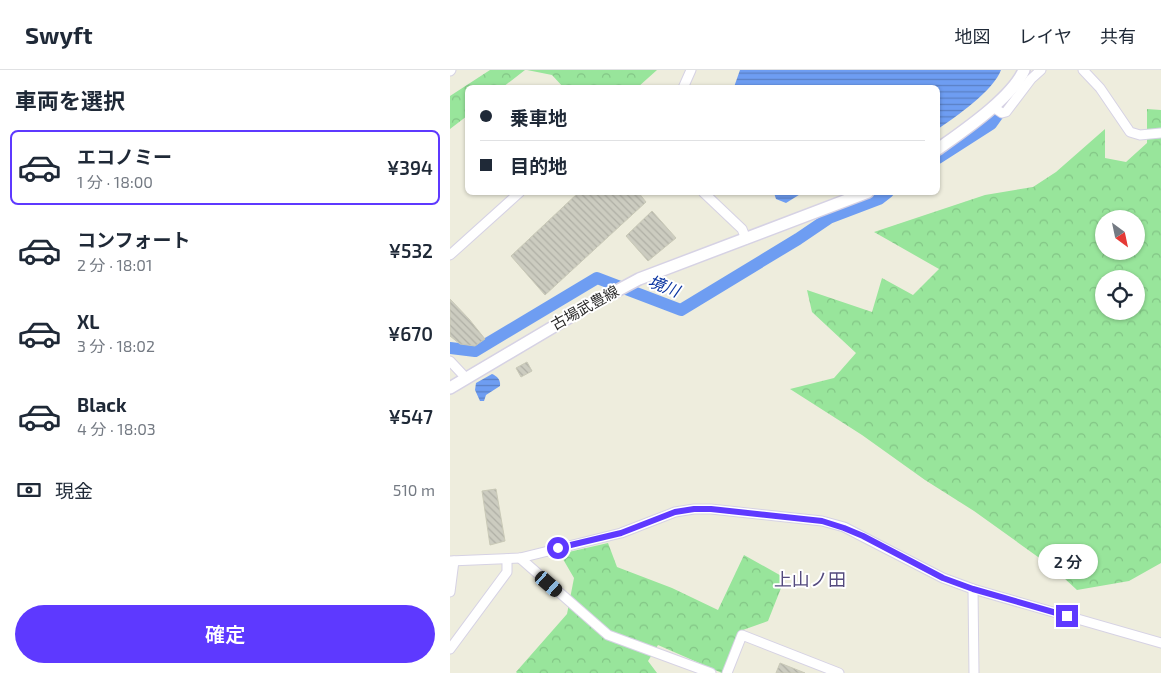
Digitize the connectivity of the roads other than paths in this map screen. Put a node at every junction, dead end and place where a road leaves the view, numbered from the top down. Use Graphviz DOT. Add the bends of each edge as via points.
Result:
graph roads {
  1 [pos="691,70"];
  2 [pos="1024,70"];
  3 [pos="1041,70"];
  4 [pos="1083,70"];
  5 [pos="684,85"];
  6 [pos="993,107"];
  7 [pos="1161,133"];
  8 [pos="940,147"];
  9 [pos="517,195"];
  10 [pos="706,195"];
  11 [pos="860,195"];
  12 [pos="746,239"];
  13 [pos="450,255"];
  14 [pos="453,364"];
  15 [pos="465,378"];
  16 [pos="450,388"];
  17 [pos="520,558"];
  18 [pos="507,559"];
  19 [pos="452,561"];
  20 [pos="973,589"];
  21 [pos="450,592"];
  22 [pos="1161,643"];
  23 [pos="450,649"];
  24 [pos="711,673"];
  25 [pos="727,673"];
  26 [pos="839,673"];
  27 [pos="974,673"];
  1 -- 5 [label="street"];
  2 -- 6 [label="main road"];
  3 -- 6 [label="street" via="1030,79 1006,112"];
  4 -- 7 [label="street" via="1100,88 1130,132 1140,135"];
  6 -- 8 [label="main road"];
  9 -- 13 [label="street"];
  10 -- 12 [label="street" via="742,229"];
  11 -- 12 [label="main road, 古場武豊線"];
  12 -- 15 [label="main road, 古場武豊線" via="639,279"];
  14 -- 15 [label="street"];
  15 -- 16 [label="main road, 古場武豊線"];
  17 -- 18 [label="street"];
  17 -- 20 [label="street" via="621,533 675,512 711,509 822,521 850,530 943,578"];
  17 -- 24 [label="street" via="608,635"];
  18 -- 19 [label="street"];
  18 -- 23 [label="street" via="507,572"];
  19 -- 21 [label="street"];
  20 -- 22 [label="street"];
  20 -- 27 [label="street"];
  25 -- 26 [label="street" via="742,635"];
}
